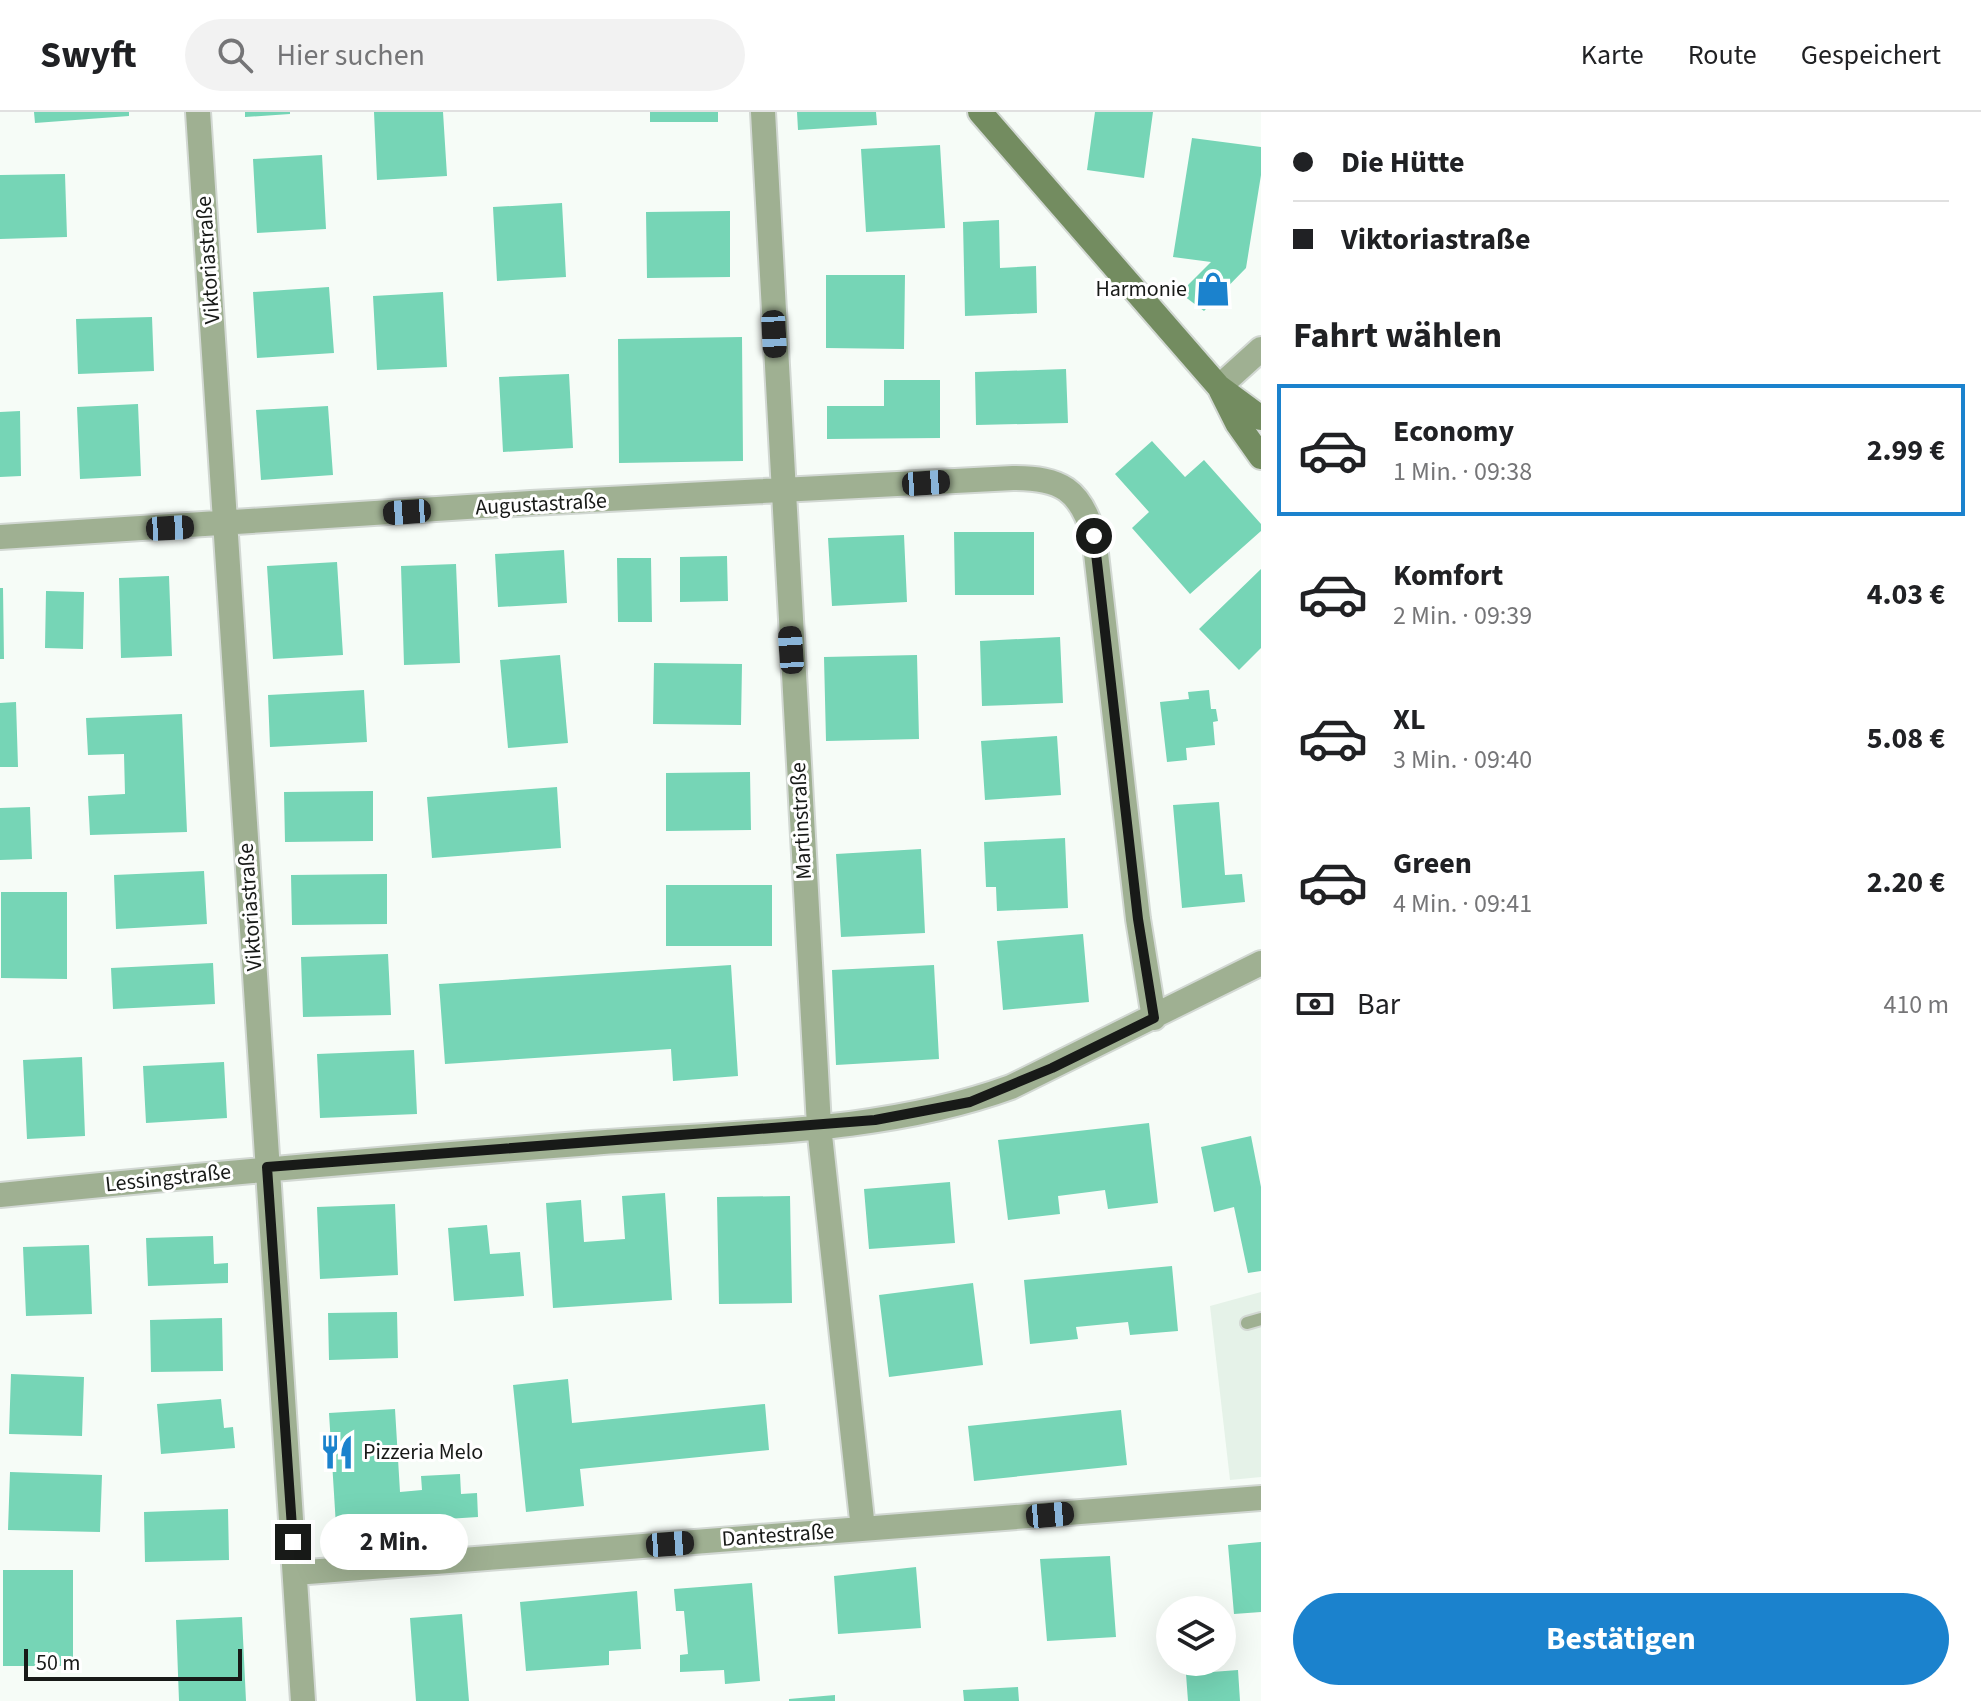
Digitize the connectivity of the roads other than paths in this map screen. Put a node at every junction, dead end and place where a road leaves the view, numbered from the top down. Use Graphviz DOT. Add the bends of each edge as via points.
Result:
graph roads {
  1 [pos="198,112"];
  2 [pos="763,112"];
  3 [pos="980,112"];
  4 [pos="1261,349"];
  5 [pos="1219,387"];
  6 [pos="1261,418"];
  7 [pos="1261,457"];
  8 [pos="782,492"];
  9 [pos="226,524"];
  10 [pos="0,537"];
  11 [pos="1261,963"];
  12 [pos="1154,1018"];
  13 [pos="819,1126"];
  14 [pos="267,1167"];
  15 [pos="0,1195"];
  16 [pos="1261,1319"];
  17 [pos="1247,1323"];
  18 [pos="1261,1498"];
  19 [pos="863,1529"];
  20 [pos="295,1573"];
  21 [pos="303,1701"];
  1 -- 9 [label="street, Viktoriastraße"];
  2 -- 8 [label="street, Martinstraße"];
  3 -- 5 [label="main road"];
  4 -- 5 [label="street"];
  5 -- 6 [label="main road"];
  5 -- 7 [label="main road"];
  8 -- 9 [label="street, Augustastraße"];
  8 -- 12 [label="street, Augustastraße" via="1039,478 1077,496 1094,536"];
  8 -- 13 [label="street, Martinstraße"];
  9 -- 10 [label="street, Augustastraße"];
  9 -- 14 [label="street, Viktoriastraße"];
  11 -- 12 [label="street, Lessingstraße"];
  12 -- 13 [label="street, Lessingstraße" via="970,1102"];
  13 -- 14 [label="street, Lessingstraße"];
  13 -- 19 [label="street, Martinstraße"];
  14 -- 15 [label="street, Lessingstraße"];
  14 -- 20 [label="street, Viktoriastraße"];
  16 -- 17 [label="lane"];
  18 -- 19 [label="street, Dantestraße"];
  19 -- 20 [label="street, Dantestraße"];
  20 -- 21 [label="street, Viktoriastraße"];
}
